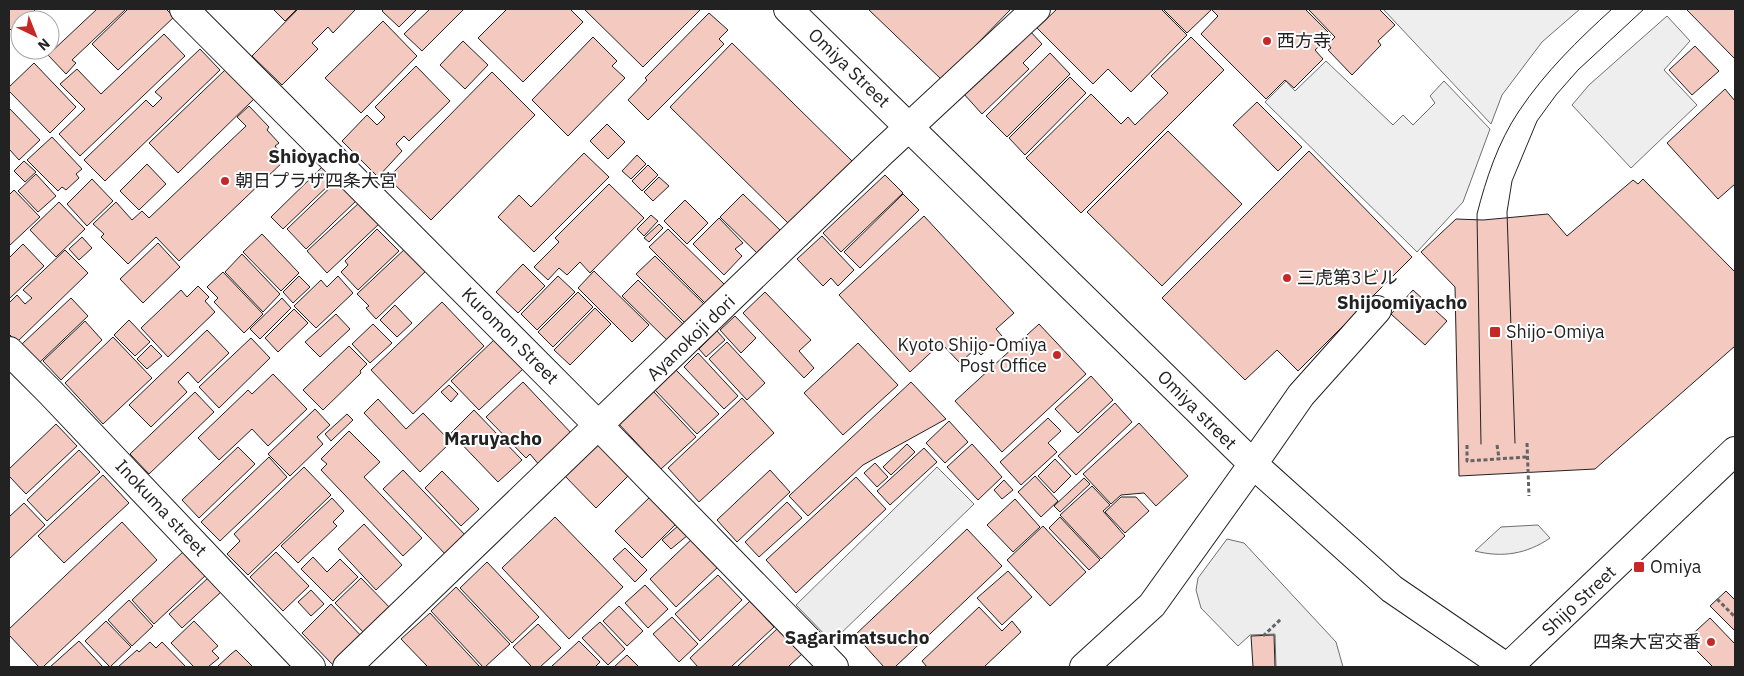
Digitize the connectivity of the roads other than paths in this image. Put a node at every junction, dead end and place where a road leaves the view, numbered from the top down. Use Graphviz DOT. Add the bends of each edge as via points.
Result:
graph roads {
  1 [pos="184,9"];
  2 [pos="788,9"];
  3 [pos="1036,9"];
  4 [pos="910,127"];
  5 [pos="1377,310"];
  6 [pos="9,351"];
  7 [pos="599,426"];
  8 [pos="1735,451"];
  9 [pos="1253,464"];
  10 [pos="311,667"];
  11 [pos="347,667"];
  12 [pos="834,667"];
  13 [pos="1084,667"];
  14 [pos="1507,667"];
  1 -- 7 [label="street, Kuromon Street"];
  2 -- 4 [label="street, Omiya Street"];
  3 -- 4 [label="street, Ayanokoji dori"];
  4 -- 7 [label="street, Ayanokoji dori"];
  4 -- 9 [label="street, Omiya street"];
  5 -- 9 [label="street" via="1301,395"];
  6 -- 10 [label="street, Inokuma street"];
  7 -- 11 [label="street, Ayanokoji dori"];
  7 -- 12 [label="street, Kuromon Street"];
  8 -- 14 [label="street, Shijo Street"];
  9 -- 13 [label="street" via="1152,604"];
  9 -- 14 [label="street, Omiya street" via="1392,589"];
}
